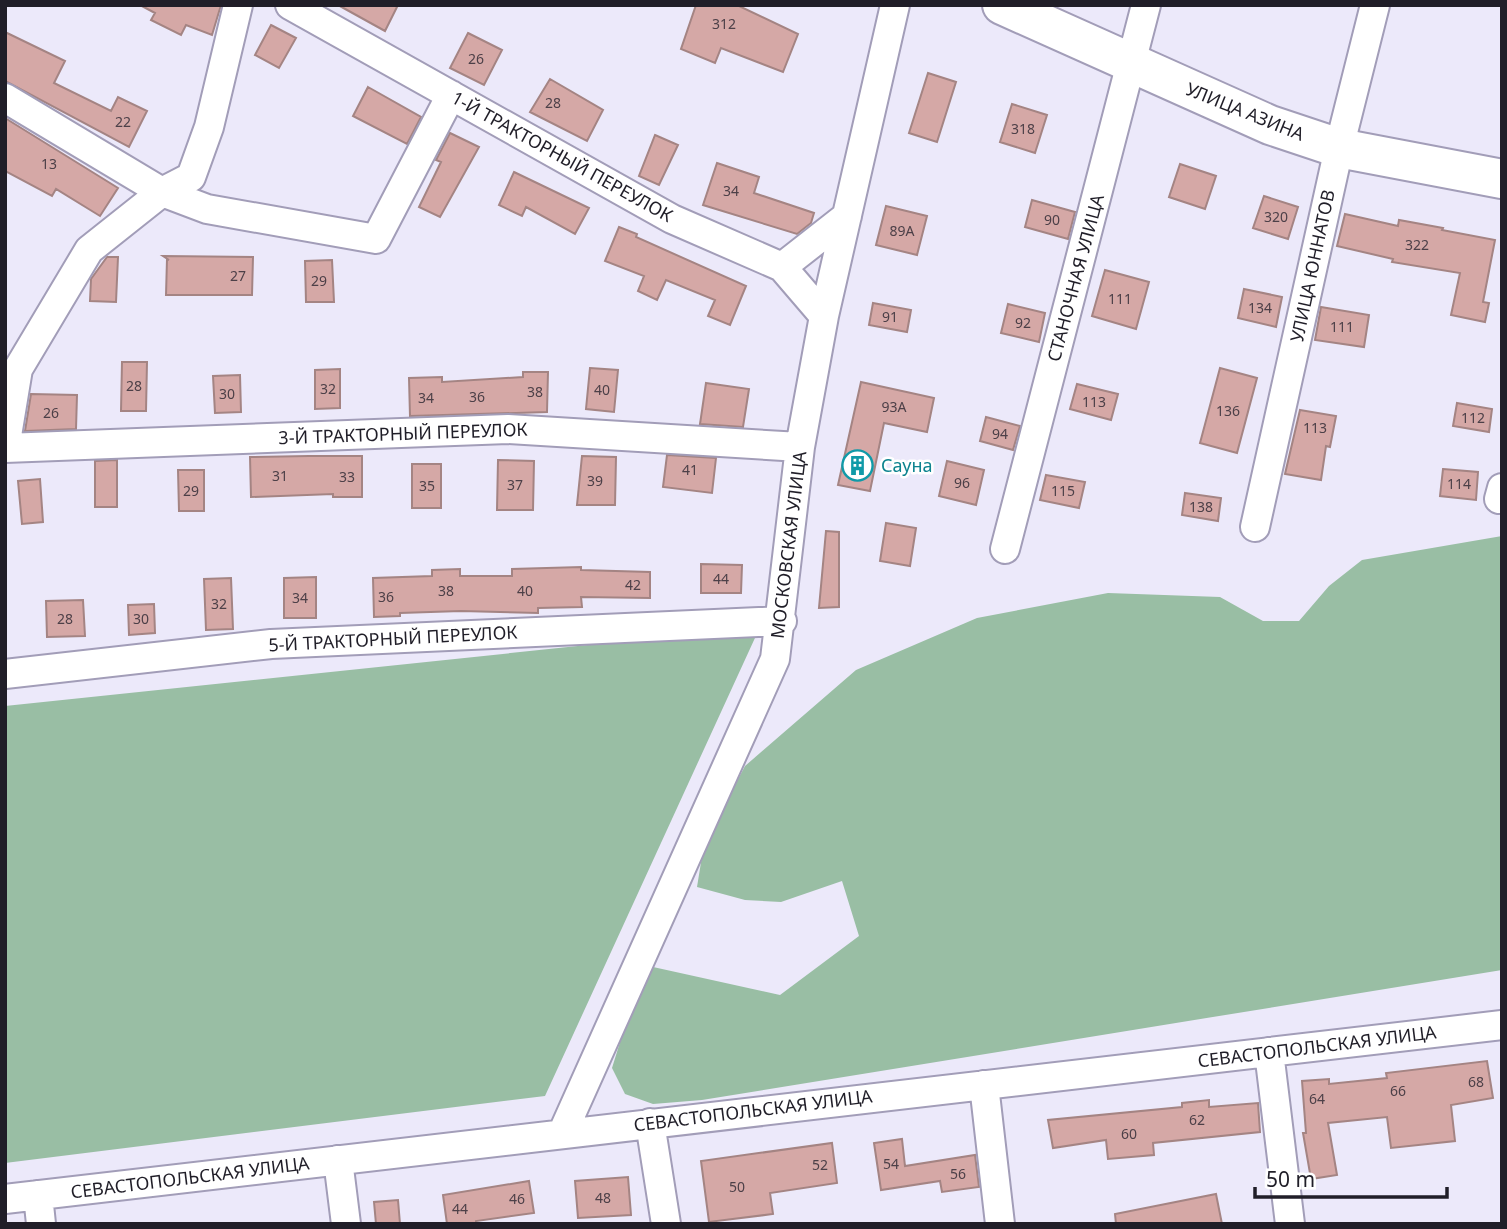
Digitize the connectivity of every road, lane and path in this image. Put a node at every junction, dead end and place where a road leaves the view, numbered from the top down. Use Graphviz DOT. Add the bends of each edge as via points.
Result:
graph roads {
  1 [pos="238,5"];
  2 [pos="290,5"];
  3 [pos="895,5"];
  4 [pos="1002,5"];
  5 [pos="1146,5"];
  6 [pos="1375,5"];
  7 [pos="1132,65"];
  8 [pos="451,95"];
  9 [pos="5,98"];
  10 [pos="1339,148"];
  11 [pos="1502,179"];
  12 [pos="162,192"];
  13 [pos="847,216"];
  14 [pos="782,267"];
  15 [pos="824,316"];
  16 [pos="12,365"];
  17 [pos="800,447"];
  18 [pos="5,448"];
  19 [pos="1255,527"];
  20 [pos="1004,550"];
  21 [pos="782,621"];
  22 [pos="5,674"];
  23 [pos="1502,1025"];
  24 [pos="1269,1052"];
  25 [pos="984,1085"];
  26 [pos="650,1123"];
  27 [pos="562,1134"];
  28 [pos="338,1160"];
  29 [pos="38,1195"];
  30 [pos="5,1199"];
  31 [pos="41,1224"];
  32 [pos="346,1224"];
  33 [pos="666,1224"];
  34 [pos="1000,1224"];
  35 [pos="1290,1224"];
  1 -- 12 [label="street" via="209,127 191,177"];
  2 -- 8 [label="street, 1-Й ТРАКТОРНЫЙ ПЕРЕУЛОК"];
  3 -- 13 [label="street, МОСКОВСКАЯ УЛИЦА"];
  4 -- 7 [label="main road, УЛИЦА АЗИНА"];
  5 -- 7 [label="street, СТАНОЧНАЯ УЛИЦА"];
  6 -- 10 [label="street, УЛИЦА ЮННАТОВ"];
  7 -- 10 [label="main road, УЛИЦА АЗИНА" via="1270,125"];
  7 -- 20 [label="street, СТАНОЧНАЯ УЛИЦА"];
  8 -- 12 [label="street" via="376,239 206,209"];
  8 -- 14 [label="street, 1-Й ТРАКТОРНЫЙ ПЕРЕУЛОК" via="672,219"];
  9 -- 12 [label="street"];
  10 -- 11 [label="main road, УЛИЦА АЗИНА"];
  10 -- 19 [label="street, УЛИЦА ЮННАТОВ"];
  12 -- 16 [label="street" via="89,250"];
  13 -- 14 [label="street"];
  13 -- 15 [label="street, МОСКОВСКАЯ УЛИЦА"];
  14 -- 15 [label="street, 1-Й ТРАКТОРНЫЙ ПЕРЕУЛОК"];
  15 -- 17 [label="street, МОСКОВСКАЯ УЛИЦА"];
  16 -- 18 [label="street"];
  17 -- 18 [label="street, 3-Й ТРАКТОРНЫЙ ПЕРЕУЛОК" via="508,429"];
  17 -- 21 [label="street, МОСКОВСКАЯ УЛИЦА"];
  21 -- 22 [label="street, 5-Й ТРАКТОРНЫЙ ПЕРЕУЛОК" via="271,644"];
  21 -- 27 [label="street, МОСКОВСКАЯ УЛИЦА" via="775,659"];
  23 -- 24 [label="street, СЕВАСТОПОЛЬСКАЯ УЛИЦА"];
  24 -- 25 [label="street, СЕВАСТОПОЛЬСКАЯ УЛИЦА"];
  24 -- 35 [label="street"];
  25 -- 26 [label="street, СЕВАСТОПОЛЬСКАЯ УЛИЦА"];
  25 -- 34 [label="street"];
  26 -- 27 [label="street, СЕВАСТОПОЛЬСКАЯ УЛИЦА"];
  26 -- 33 [label="street"];
  27 -- 28 [label="street, СЕВАСТОПОЛЬСКАЯ УЛИЦА"];
  28 -- 29 [label="street, СЕВАСТОПОЛЬСКАЯ УЛИЦА"];
  28 -- 32 [label="street"];
  29 -- 30 [label="street, СЕВАСТОПОЛЬСКАЯ УЛИЦА"];
  29 -- 31 [label="street"];
}
